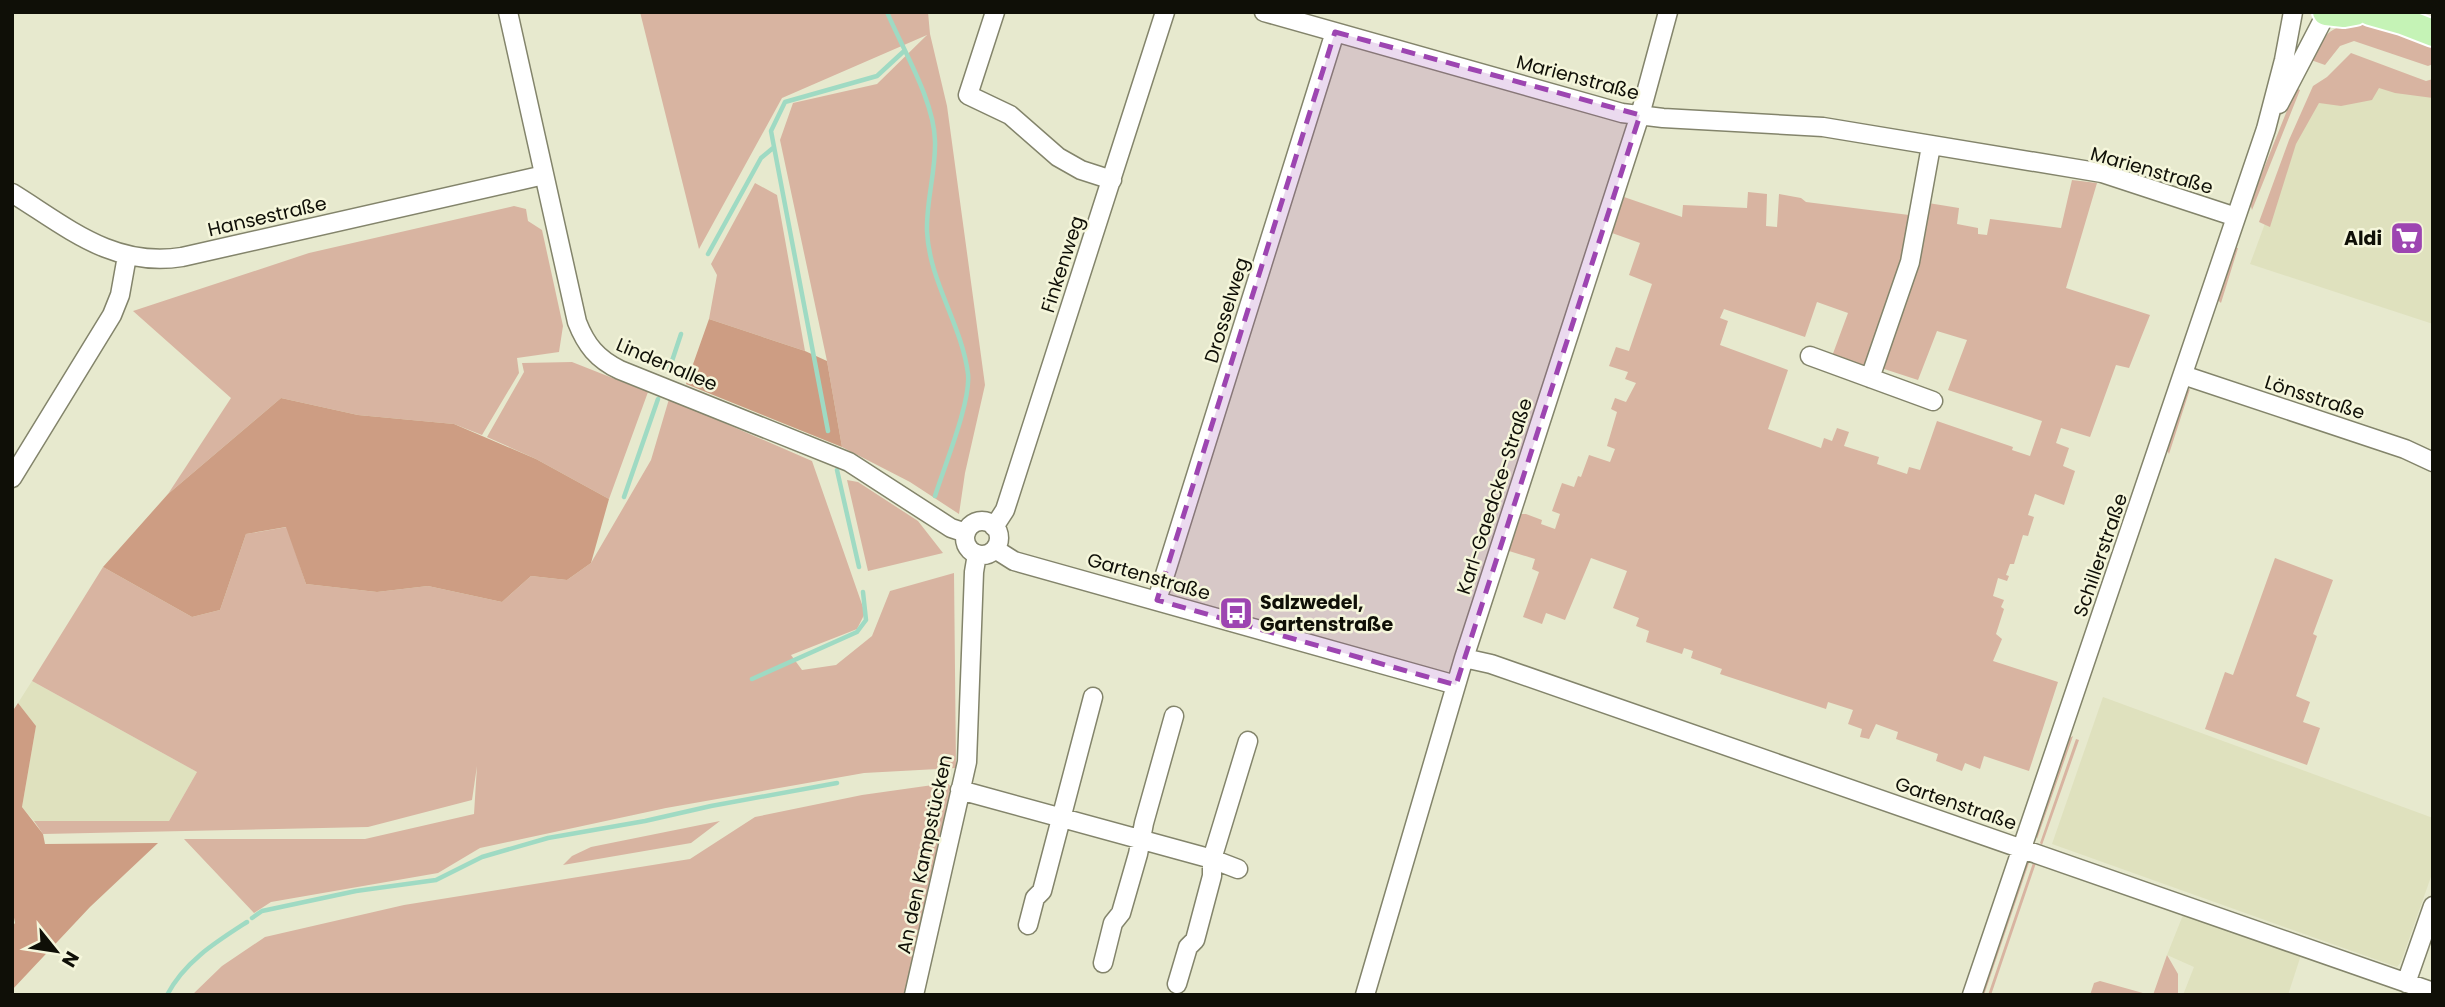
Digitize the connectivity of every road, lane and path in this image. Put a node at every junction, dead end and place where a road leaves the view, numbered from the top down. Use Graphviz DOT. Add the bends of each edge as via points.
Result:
graph roads {
  1 [pos="508,12"];
  2 [pos="995,12"];
  3 [pos="1165,12"];
  4 [pos="1264,12"];
  5 [pos="1668,12"];
  6 [pos="2293,12"];
  7 [pos="2326,12"];
  8 [pos="2355,12"];
  9 [pos="2370,12"];
  10 [pos="1335,32"];
  11 [pos="2433,33"];
  12 [pos="1640,115"];
  13 [pos="2266,129"];
  14 [pos="1931,146"];
  15 [pos="544,175"];
  16 [pos="1112,180"];
  17 [pos="12,193"];
  18 [pos="2236,217"];
  19 [pos="127,256"];
  20 [pos="1810,356"];
  21 [pos="2183,375"];
  22 [pos="1870,378"];
  23 [pos="1933,401"];
  24 [pos="2433,462"];
  25 [pos="12,478"];
  26 [pos="994,527"];
  27 [pos="965,533"];
  28 [pos="986,552"];
  29 [pos="1157,600"];
  30 [pos="1464,658"];
  31 [pos="1456,685"];
  32 [pos="1093,697"];
  33 [pos="1174,716"];
  34 [pos="1248,741"];
  35 [pos="960,790"];
  36 [pos="1061,817"];
  37 [pos="1141,839"];
  38 [pos="2022,848"];
  39 [pos="1212,859"];
  40 [pos="1238,869"];
  41 [pos="2433,906"];
  42 [pos="1028,925"];
  43 [pos="1103,962"];
  44 [pos="2406,983"];
  45 [pos="1177,984"];
  46 [pos="2433,992"];
  47 [pos="914,995"];
  48 [pos="1365,995"];
  49 [pos="1972,995"];
  1 -- 15 [label="street, Lindenallee"];
  2 -- 16 [label="street" via="968,95 1010,115 1070,164"];
  3 -- 16 [label="street, Finkenweg"];
  4 -- 10 [label="street, Marienstraße"];
  5 -- 12 [label="street, Karl-Gaedcke-Straße"];
  6 -- 13 [label="street, Schillerstraße"];
  7 -- 8 [label="main road"];
  7 -- 13 [label="street, Schillerstraße"];
  9 -- 11 [label="main road"];
  10 -- 12 [label="street, Marienstraße"];
  10 -- 29 [label="street, Drosselweg"];
  12 -- 14 [label="street, Marienstraße" via="1823,127"];
  12 -- 30 [label="street, Karl-Gaedcke-Straße"];
  13 -- 18 [label="street, Schillerstraße"];
  14 -- 18 [label="street, Marienstraße" via="2102,173"];
  14 -- 22 [label="street" via="1910,262"];
  15 -- 19 [label="street, Hansestraße" via="182,257 149,260"];
  15 -- 27 [label="street, Lindenallee" via="577,322 597,356 620,370 849,462"];
  16 -- 26 [label="street, Finkenweg" via="1004,510"];
  17 -- 19 [label="street, Hansestraße" via="87,239"];
  18 -- 21 [label="street, Schillerstraße"];
  19 -- 25 [label="street" via="112,315"];
  20 -- 22 [label="street"];
  21 -- 24 [label="street, Lönsstraße"];
  21 -- 38 [label="street, Schillerstraße"];
  22 -- 23 [label="street"];
  26 -- 27 [label="street" via="978,522"];
  26 -- 28 [label="street, An den Kampstücken" via="998,540"];
  27 -- 28 [label="street" via="967,547"];
  28 -- 29 [label="street, Gartenstraße"];
  28 -- 35 [label="street, An den Kampstücken" via="974,572 969,746"];
  29 -- 31 [label="street, Gartenstraße"];
  30 -- 31 [label="street, Karl-Gaedcke-Straße"];
  30 -- 38 [label="street, Gartenstraße"];
  31 -- 48 [label="street, Karl-Gaedcke-Straße"];
  32 -- 36 [label="street"];
  33 -- 37 [label="street"];
  34 -- 39 [label="street"];
  35 -- 36 [label="street"];
  35 -- 47 [label="street, An den Kampstücken"];
  36 -- 37 [label="street"];
  36 -- 42 [label="street"];
  37 -- 39 [label="street"];
  37 -- 43 [label="street"];
  38 -- 44 [label="street, Gartenstraße"];
  38 -- 49 [label="street, Schillerstraße"];
  39 -- 40 [label="street"];
  39 -- 45 [label="street" via="1195,940 1188,947"];
  41 -- 44 [label="street"];
  44 -- 46 [label="street, Gartenstraße"];
}
